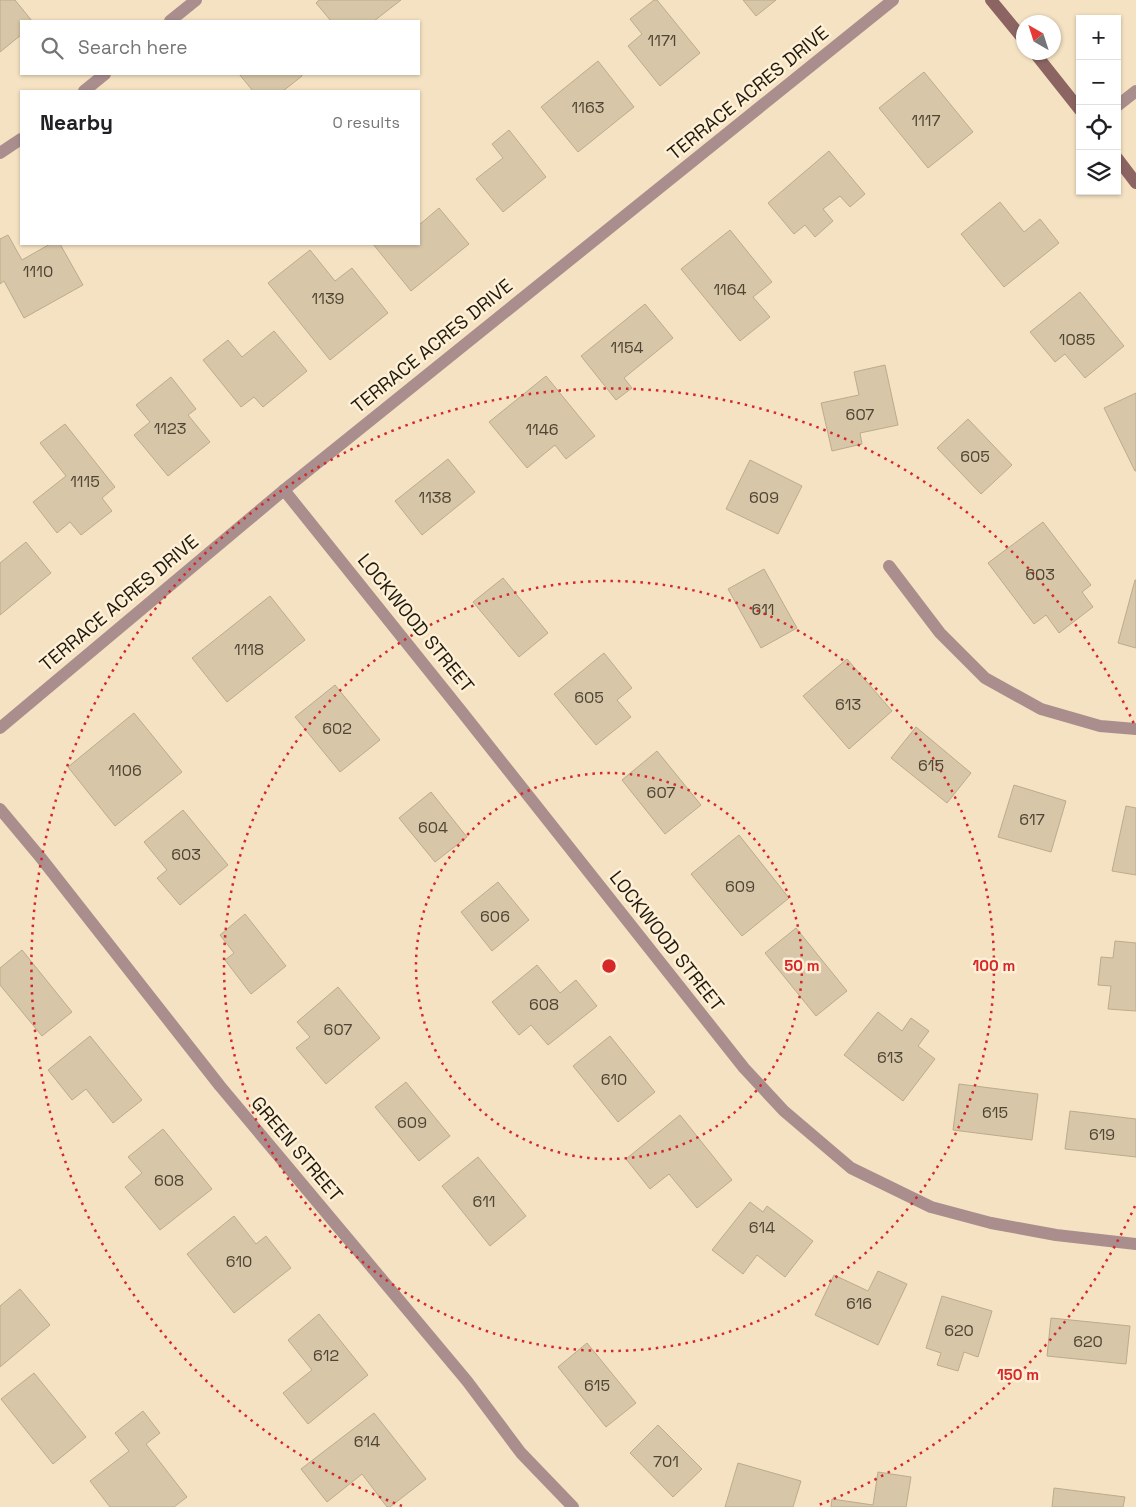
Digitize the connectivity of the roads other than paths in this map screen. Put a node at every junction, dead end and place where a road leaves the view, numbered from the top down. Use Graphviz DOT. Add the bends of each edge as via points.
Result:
graph roads {
  1 [pos="196,0"];
  2 [pos="893,0"];
  3 [pos="991,0"];
  4 [pos="171,20"];
  5 [pos="1016,30"];
  6 [pos="1040,60"];
  7 [pos="105,75"];
  8 [pos="85,90"];
  9 [pos="1136,90"];
  10 [pos="1076,105"];
  11 [pos="1118,105"];
  12 [pos="20,140"];
  13 [pos="0,153"];
  14 [pos="1121,163"];
  15 [pos="1136,183"];
  16 [pos="284,490"];
  17 [pos="889,566"];
  18 [pos="0,728"];
  19 [pos="1136,730"];
  20 [pos="0,809"];
  21 [pos="1136,1244"];
  22 [pos="573,1507"];
  1 -- 4 [label="street"];
  2 -- 16 [label="street, TERRACE ACRES DRIVE"];
  3 -- 5 [label="main road"];
  6 -- 10 [label="main road"];
  7 -- 8 [label="street"];
  9 -- 11 [label="street"];
  12 -- 13 [label="street"];
  14 -- 15 [label="main road"];
  16 -- 18 [label="street, TERRACE ACRES DRIVE"];
  16 -- 21 [label="street, LOCKWOOD STREET" via="744,1068 784,1111 851,1168 931,1207 1056,1235"];
  17 -- 19 [label="street" via="940,633 985,678 1041,709 1100,726"];
  20 -- 22 [label="street, GREEN STREET" via="220,1086 467,1381 521,1452"];
}
